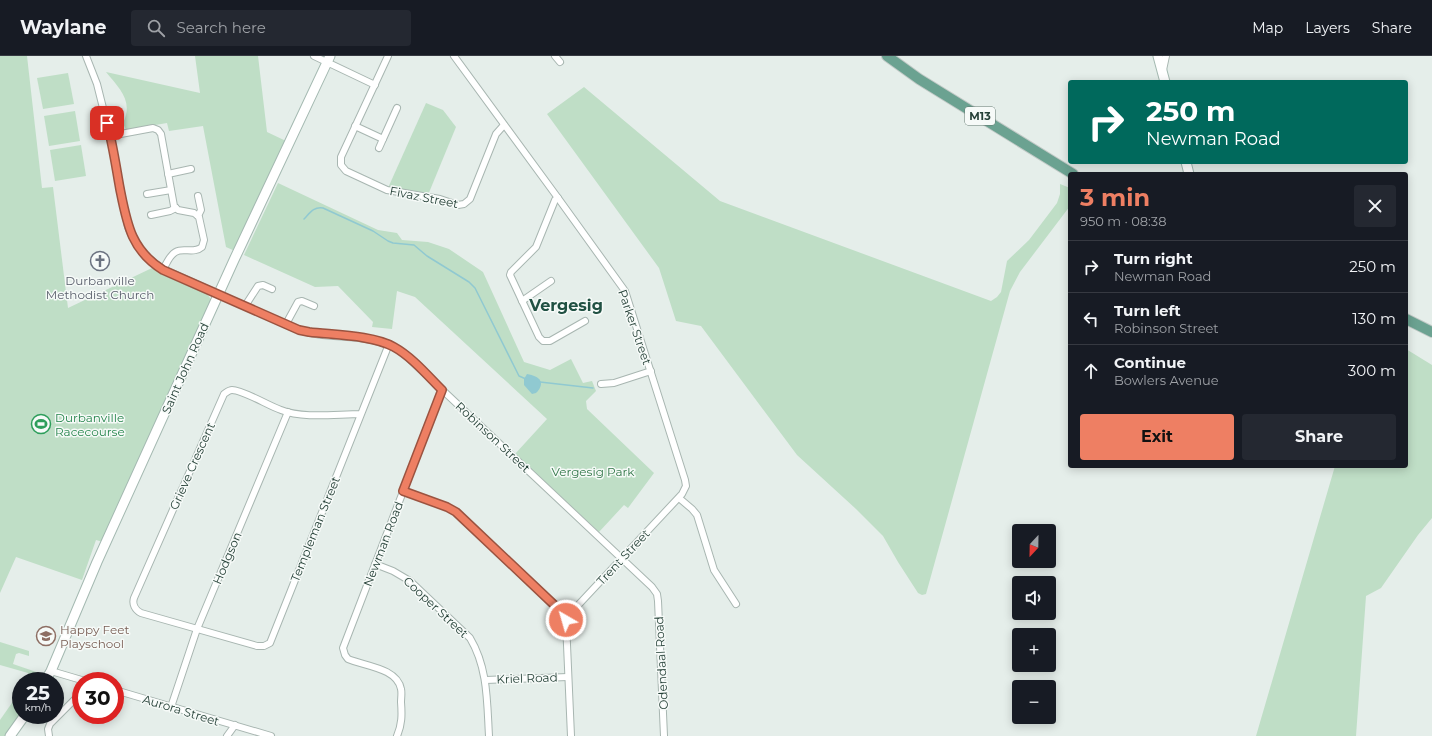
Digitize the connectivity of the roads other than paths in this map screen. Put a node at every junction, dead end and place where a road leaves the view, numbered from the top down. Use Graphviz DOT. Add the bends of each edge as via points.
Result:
graph roads {
  1 [pos="86,56"];
  2 [pos="314,56"];
  3 [pos="388,56"];
  4 [pos="454,56"];
  5 [pos="555,56"];
  6 [pos="887,56"];
  7 [pos="1158,56"];
  8 [pos="1166,56"];
  9 [pos="328,59"];
  10 [pos="560,62"];
  11 [pos="1164,78"];
  12 [pos="375,85"];
  13 [pos="397,108"];
  14 [pos="355,126"];
  15 [pos="504,126"];
  16 [pos="110,136"];
  17 [pos="383,139"];
  18 [pos="379,148"];
  19 [pos="191,169"];
  20 [pos="1070,172"];
  21 [pos="168,174"];
  22 [pos="171,190"];
  23 [pos="147,194"];
  24 [pos="198,196"];
  25 [pos="558,198"];
  26 [pos="176,208"];
  27 [pos="151,215"];
  28 [pos="198,216"];
  29 [pos="163,270"];
  30 [pos="551,281"];
  31 [pos="272,289"];
  32 [pos="219,294"];
  33 [pos="522,301"];
  34 [pos="245,306"];
  35 [pos="314,306"];
  36 [pos="1408,320"];
  37 [pos="585,321"];
  38 [pos="286,324"];
  39 [pos="1432,332"];
  40 [pos="389,344"];
  41 [pos="651,371"];
  42 [pos="601,384"];
  43 [pos="442,390"];
  44 [pos="288,412"];
  45 [pos="361,414"];
  46 [pos="403,491"];
  47 [pos="679,498"];
  48 [pos="622,558"];
  49 [pos="375,564"];
  50 [pos="655,591"];
  51 [pos="736,604"];
  52 [pos="567,617"];
  53 [pos="197,629"];
  54 [pos="51,671"];
  55 [pos="72,677"];
  56 [pos="568,677"];
  57 [pos="486,680"];
  58 [pos="124,693"];
  59 [pos="72,702"];
  60 [pos="171,707"];
  61 [pos="18,724"];
  62 [pos="235,725"];
  63 [pos="10,736"];
  64 [pos="49,736"];
  65 [pos="227,736"];
  66 [pos="271,736"];
  67 [pos="397,736"];
  68 [pos="489,736"];
  69 [pos="571,736"];
  70 [pos="664,736"];
  1 -- 16 [label="street, Robinson Street" via="97,84"];
  2 -- 9 [label="street"];
  3 -- 12 [label="street, Fivaz Street"];
  4 -- 15 [label="street, Parker Street"];
  5 -- 10 [label="street"];
  6 -- 20 [label="main road, M13" via="919,79"];
  7 -- 11 [label="main road"];
  8 -- 11 [label="street"];
  9 -- 12 [label="street"];
  9 -- 32 [label="main road, Saint John Road"];
  12 -- 14 [label="street, Fivaz Street"];
  13 -- 17 [label="street"];
  14 -- 15 [label="street, Fivaz Street" via="341,157 340,162 344,170 387,190 460,205 470,199 496,134"];
  14 -- 17 [label="street"];
  15 -- 25 [label="street, Parker Street"];
  16 -- 21 [label="street" via="155,128 160,131"];
  16 -- 29 [label="street, Robinson Street" via="131,234 142,252"];
  17 -- 18 [label="street"];
  19 -- 21 [label="street"];
  21 -- 22 [label="street"];
  22 -- 23 [label="street"];
  22 -- 26 [label="street"];
  24 -- 28 [label="street" via="201,207"];
  25 -- 33 [label="street" via="554,200 537,244 510,274"];
  25 -- 41 [label="street, Parker Street" via="625,291"];
  26 -- 27 [label="street"];
  26 -- 28 [label="street"];
  28 -- 29 [label="street" via="204,240 202,247 175,252"];
  29 -- 32 [label="street, Robinson Street"];
  30 -- 33 [label="street"];
  31 -- 34 [label="street" via="263,285 258,286"];
  32 -- 34 [label="street, Robinson Street"];
  32 -- 54 [label="main road, Saint John Road" via="97,562"];
  33 -- 37 [label="street" via="539,337 545,342"];
  34 -- 38 [label="street, Robinson Street"];
  35 -- 38 [label="street" via="298,302"];
  36 -- 39 [label="main road"];
  38 -- 40 [label="street, Robinson Street" via="306,332"];
  40 -- 43 [label="street, Robinson Street" via="406,356"];
  40 -- 45 [label="street, Templeman Street"];
  41 -- 42 [label="street" via="614,383"];
  41 -- 47 [label="street, Parker Street" via="685,480 685,489"];
  43 -- 46 [label="street, Newman Road"];
  43 -- 48 [label="street, Robinson Street"];
  44 -- 45 [label="street, Grieve Crescent"];
  44 -- 53 [label="street, Hodgson"];
  44 -- 53 [label="street, Grieve Crescent" via="239,391 230,390 224,394 134,598 134,605 138,611"];
  45 -- 53 [label="street, Templeman Street" via="270,642 259,647"];
  46 -- 49 [label="street, Newman Road"];
  46 -- 52 [label="street" via="456,512"];
  47 -- 48 [label="street, Trent Street"];
  47 -- 51 [label="street" via="697,516 714,570"];
  48 -- 50 [label="street, Robinson Street"];
  48 -- 52 [label="street, Trent Street"];
  49 -- 57 [label="street, Cooper Street" via="410,581 466,633 476,650"];
  49 -- 67 [label="street, Newman Road" via="344,646 345,655 351,660 387,672 398,682 401,688 402,717"];
  50 -- 70 [label="street, Odendaal Road" via="658,601"];
  52 -- 56 [label="street"];
  53 -- 60 [label="street, Hodgson"];
  54 -- 55 [label="street"];
  56 -- 57 [label="street, Kriel Road"];
  56 -- 69 [label="street"];
  57 -- 68 [label="street, Cooper Street"];
  58 -- 60 [label="street, Aurora Street"];
  59 -- 64 [label="street" via="50,724"];
  60 -- 62 [label="street, Aurora Street"];
  61 -- 63 [label="main road"];
  62 -- 65 [label="street"];
  62 -- 66 [label="street, Aurora Street"];
}
